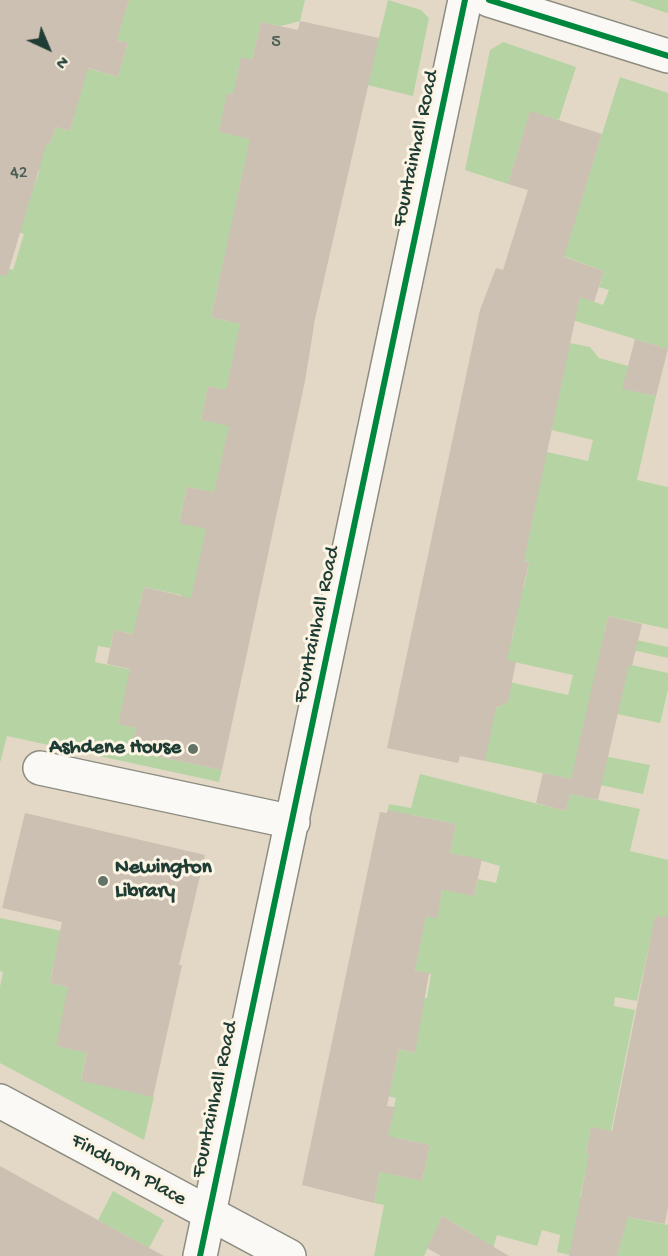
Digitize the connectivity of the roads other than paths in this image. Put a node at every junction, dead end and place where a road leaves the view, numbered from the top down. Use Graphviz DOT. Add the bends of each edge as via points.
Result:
graph roads {
  1 [pos="465,0"];
  2 [pos="489,0"];
  3 [pos="668,56"];
  4 [pos="40,768"];
  5 [pos="293,822"];
  6 [pos="0,1101"];
  7 [pos="209,1215"];
  8 [pos="200,1256"];
  9 [pos="289,1256"];
  1 -- 5 [label="street, Fountainhall Road"];
  2 -- 3 [label="street"];
  4 -- 5 [label="street"];
  5 -- 7 [label="street, Fountainhall Road"];
  6 -- 7 [label="street, Findhorn Place"];
  7 -- 8 [label="street, Fountainhall Road"];
  7 -- 9 [label="street, Findhorn Place"];
}
